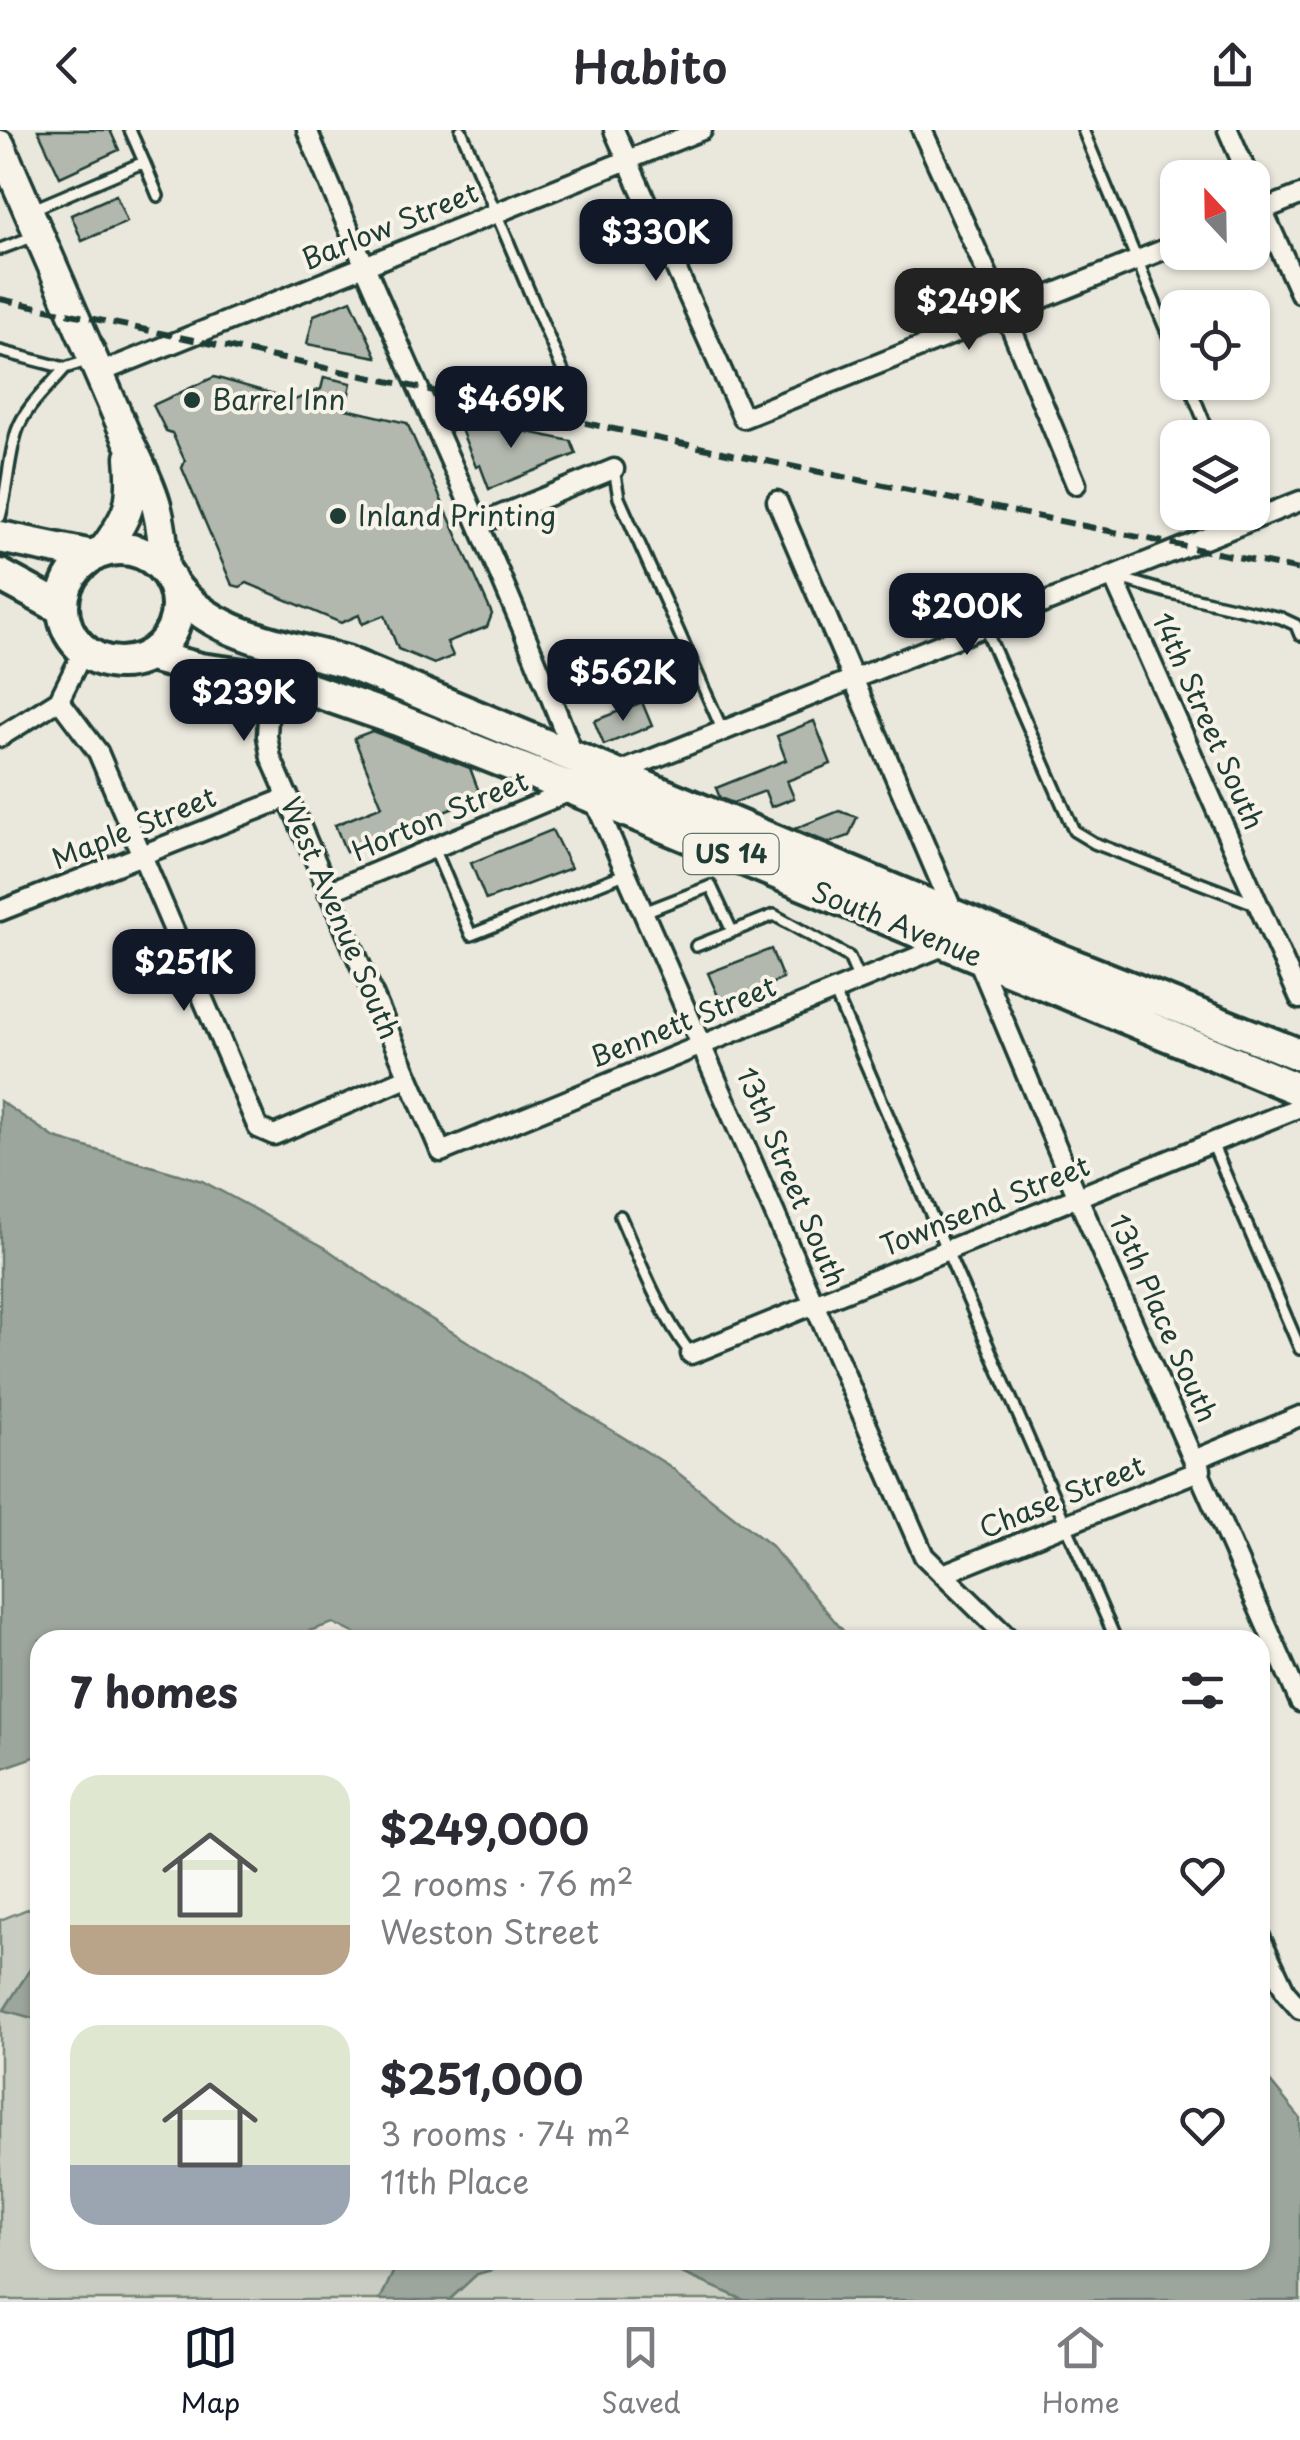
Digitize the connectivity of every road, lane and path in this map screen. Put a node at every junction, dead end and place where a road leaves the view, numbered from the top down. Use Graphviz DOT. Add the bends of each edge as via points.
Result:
graph roads {
  1 [pos="130,130"];
  2 [pos="308,130"];
  3 [pos="460,130"];
  4 [pos="614,130"];
  5 [pos="702,130"];
  6 [pos="922,130"];
  7 [pos="1082,130"];
  8 [pos="1228,130"];
  9 [pos="0,145"];
  10 [pos="627,160"];
  11 [pos="1240,160"];
  12 [pos="144,162"];
  13 [pos="158,196"];
  14 [pos="1300,196"];
  15 [pos="1270,207"];
  16 [pos="496,213"];
  17 [pos="33,223"];
  18 [pos="1270,235"];
  19 [pos="0,249"];
  20 [pos="1160,251"];
  21 [pos="1136,261"];
  22 [pos="364,266"];
  23 [pos="1300,293"];
  24 [pos="1005,313"];
  25 [pos="1160,317"];
  26 [pos="0,352"];
  27 [pos="96,366"];
  28 [pos="66,368"];
  29 [pos="566,376"];
  30 [pos="128,440"];
  31 [pos="614,469"];
  32 [pos="1076,484"];
  33 [pos="777,501"];
  34 [pos="1300,501"];
  35 [pos="1270,510"];
  36 [pos="0,517"];
  37 [pos="479,524"];
  38 [pos="1216,530"];
  39 [pos="0,537"];
  40 [pos="97,554"];
  41 [pos="0,576"];
  42 [pos="1114,576"];
  43 [pos="169,578"];
  44 [pos="63,609"];
  45 [pos="984,626"];
  46 [pos="1300,635"];
  47 [pos="84,650"];
  48 [pos="150,656"];
  49 [pos="852,678"];
  50 [pos="270,679"];
  51 [pos="59,700"];
  52 [pos="722,729"];
  53 [pos="0,738"];
  54 [pos="575,759"];
  55 [pos="618,773"];
  56 [pos="583,794"];
  57 [pos="289,797"];
  58 [pos="434,848"];
  59 [pos="143,854"];
  60 [pos="627,873"];
  61 [pos="328,892"];
  62 [pos="1260,906"];
  63 [pos="0,912"];
  64 [pos="644,912"];
  65 [pos="732,931"];
  66 [pos="951,931"];
  67 [pos="696,946"];
  68 [pos="977,957"];
  69 [pos="859,980"];
  70 [pos="834,991"];
  71 [pos="1300,999"];
  72 [pos="703,1044"];
  73 [pos="1300,1055"];
  74 [pos="407,1078"];
  75 [pos="1300,1090"];
  76 [pos="1300,1107"];
  77 [pos="1212,1142"];
  78 [pos="441,1152"];
  79 [pos="1078,1198"];
  80 [pos="620,1216"];
  81 [pos="948,1250"];
  82 [pos="816,1305"];
  83 [pos="1300,1349"];
  84 [pos="691,1354"];
  85 [pos="1300,1416"];
  86 [pos="1198,1465"];
  87 [pos="1066,1524"];
  88 [pos="943,1574"];
  89 [pos="1000,1630"];
  90 [pos="1112,1630"];
  91 [pos="1269,1630"];
  92 [pos="1270,1632"];
  93 [pos="1300,1702"];
  94 [pos="1270,1959"];
  95 [pos="1300,2009"];
  1 -- 12 [label="lane"];
  2 -- 22 [label="street"];
  3 -- 16 [label="lane"];
  4 -- 10 [label="street"];
  5 -- 10 [label="street, Barlow Street"];
  6 -- 24 [label="street"];
  7 -- 21 [label="lane"];
  8 -- 11 [label="street"];
  9 -- 17 [label="main road"];
  10 -- 16 [label="street, Barlow Street"];
  10 -- 24 [label="street" via="742,418"];
  12 -- 13 [label="lane"];
  12 -- 17 [label="lane"];
  14 -- 15 [label="street"];
  16 -- 22 [label="street, Barlow Street"];
  16 -- 29 [label="lane"];
  17 -- 19 [label="lane"];
  17 -- 27 [label="main road"];
  18 -- 23 [label="street"];
  20 -- 21 [label="street"];
  21 -- 24 [label="street"];
  21 -- 25 [label="lane"];
  22 -- 27 [label="street, Barlow Street"];
  22 -- 37 [label="street"];
  24 -- 32 [label="street"];
  26 -- 28 [label="lane"];
  27 -- 28 [label="lane"];
  27 -- 30 [label="main road"];
  28 -- 36 [label="lane" via="17,430"];
  30 -- 40 [label="main road" via="133,496 120,527"];
  30 -- 43 [label="main road" via="161,513"];
  31 -- 37 [label="street"];
  31 -- 52 [label="lane" via="619,498"];
  33 -- 49 [label="street"];
  34 -- 35 [label="street"];
  37 -- 54 [label="street"];
  38 -- 42 [label="street"];
  39 -- 40 [label="highway, South Avenue / US 14"];
  40 -- 43 [label="highway, South Avenue / US 14" via="137,552"];
  40 -- 44 [label="highway" via="68,584"];
  41 -- 44 [label="highway"];
  42 -- 45 [label="street"];
  42 -- 46 [label="lane" via="1281,618"];
  42 -- 62 [label="street, 14th Street South"];
  43 -- 48 [label="highway" via="176,619"];
  43 -- 54 [label="highway, South Avenue / US 14" via="195,610 236,631 346,662"];
  44 -- 47 [label="highway"];
  45 -- 49 [label="street"];
  45 -- 62 [label="lane" via="1074,832"];
  47 -- 48 [label="highway, South Avenue / US 14" via="124,664"];
  47 -- 51 [label="street"];
  48 -- 50 [label="highway, South Avenue / US 14"];
  49 -- 52 [label="street"];
  49 -- 66 [label="street"];
  50 -- 56 [label="highway, South Avenue / US 14" via="398,720"];
  50 -- 57 [label="street, West Avenue South" via="267,736"];
  51 -- 53 [label="street"];
  51 -- 59 [label="street" via="98,752"];
  52 -- 55 [label="street"];
  54 -- 55 [label="highway, South Avenue / US 14"];
  55 -- 66 [label="highway, South Avenue / US 14"];
  56 -- 58 [label="street, Horton Street"];
  56 -- 60 [label="street, 13th Street South"];
  56 -- 66 [label="highway, South Avenue / US 14"];
  57 -- 59 [label="street, Maple Street"];
  57 -- 61 [label="street, West Avenue South"];
  58 -- 60 [label="lane" via="471,935"];
  58 -- 61 [label="street, Horton Street"];
  59 -- 63 [label="street, Maple Street"];
  59 -- 74 [label="street" via="258,1128 274,1135"];
  60 -- 64 [label="street, 13th Street South"];
  61 -- 74 [label="street, West Avenue South"];
  62 -- 71 [label="street, 14th Street South"];
  64 -- 65 [label="lane" via="711,886"];
  64 -- 72 [label="street, 13th Street South"];
  65 -- 67 [label="lane"];
  65 -- 69 [label="lane" via="774,915 849,957"];
  66 -- 68 [label="highway, South Avenue / US 14"];
  66 -- 69 [label="street, Bennett Street"];
  66 -- 73 [label="highway, South Avenue / US 14"];
  68 -- 75 [label="highway, South Avenue / US 14"];
  68 -- 79 [label="street, 13th Place South"];
  69 -- 70 [label="street, Bennett Street"];
  70 -- 72 [label="street, Bennett Street"];
  70 -- 81 [label="lane"];
  72 -- 78 [label="street, Bennett Street"];
  72 -- 82 [label="street, 13th Street South"];
  74 -- 78 [label="street, West Avenue South"];
  76 -- 77 [label="street, Townsend Street"];
  77 -- 79 [label="street, Townsend Street"];
  77 -- 83 [label="lane"];
  79 -- 81 [label="street, Townsend Street"];
  79 -- 86 [label="street, 13th Place South"];
  80 -- 84 [label="lane" via="658,1303"];
  81 -- 82 [label="street, Townsend Street"];
  81 -- 87 [label="lane"];
  82 -- 84 [label="street, Townsend Street"];
  82 -- 88 [label="street, 13th Street South" via="924,1556"];
  85 -- 86 [label="street, Chase Street"];
  86 -- 87 [label="street, Chase Street"];
  86 -- 91 [label="street, 13th Place South"];
  87 -- 88 [label="street, Chase Street"];
  87 -- 90 [label="lane"];
  88 -- 89 [label="street, 13th Street South"];
  92 -- 93 [label="street, 13th Place South"];
  94 -- 95 [label="street"];
}
